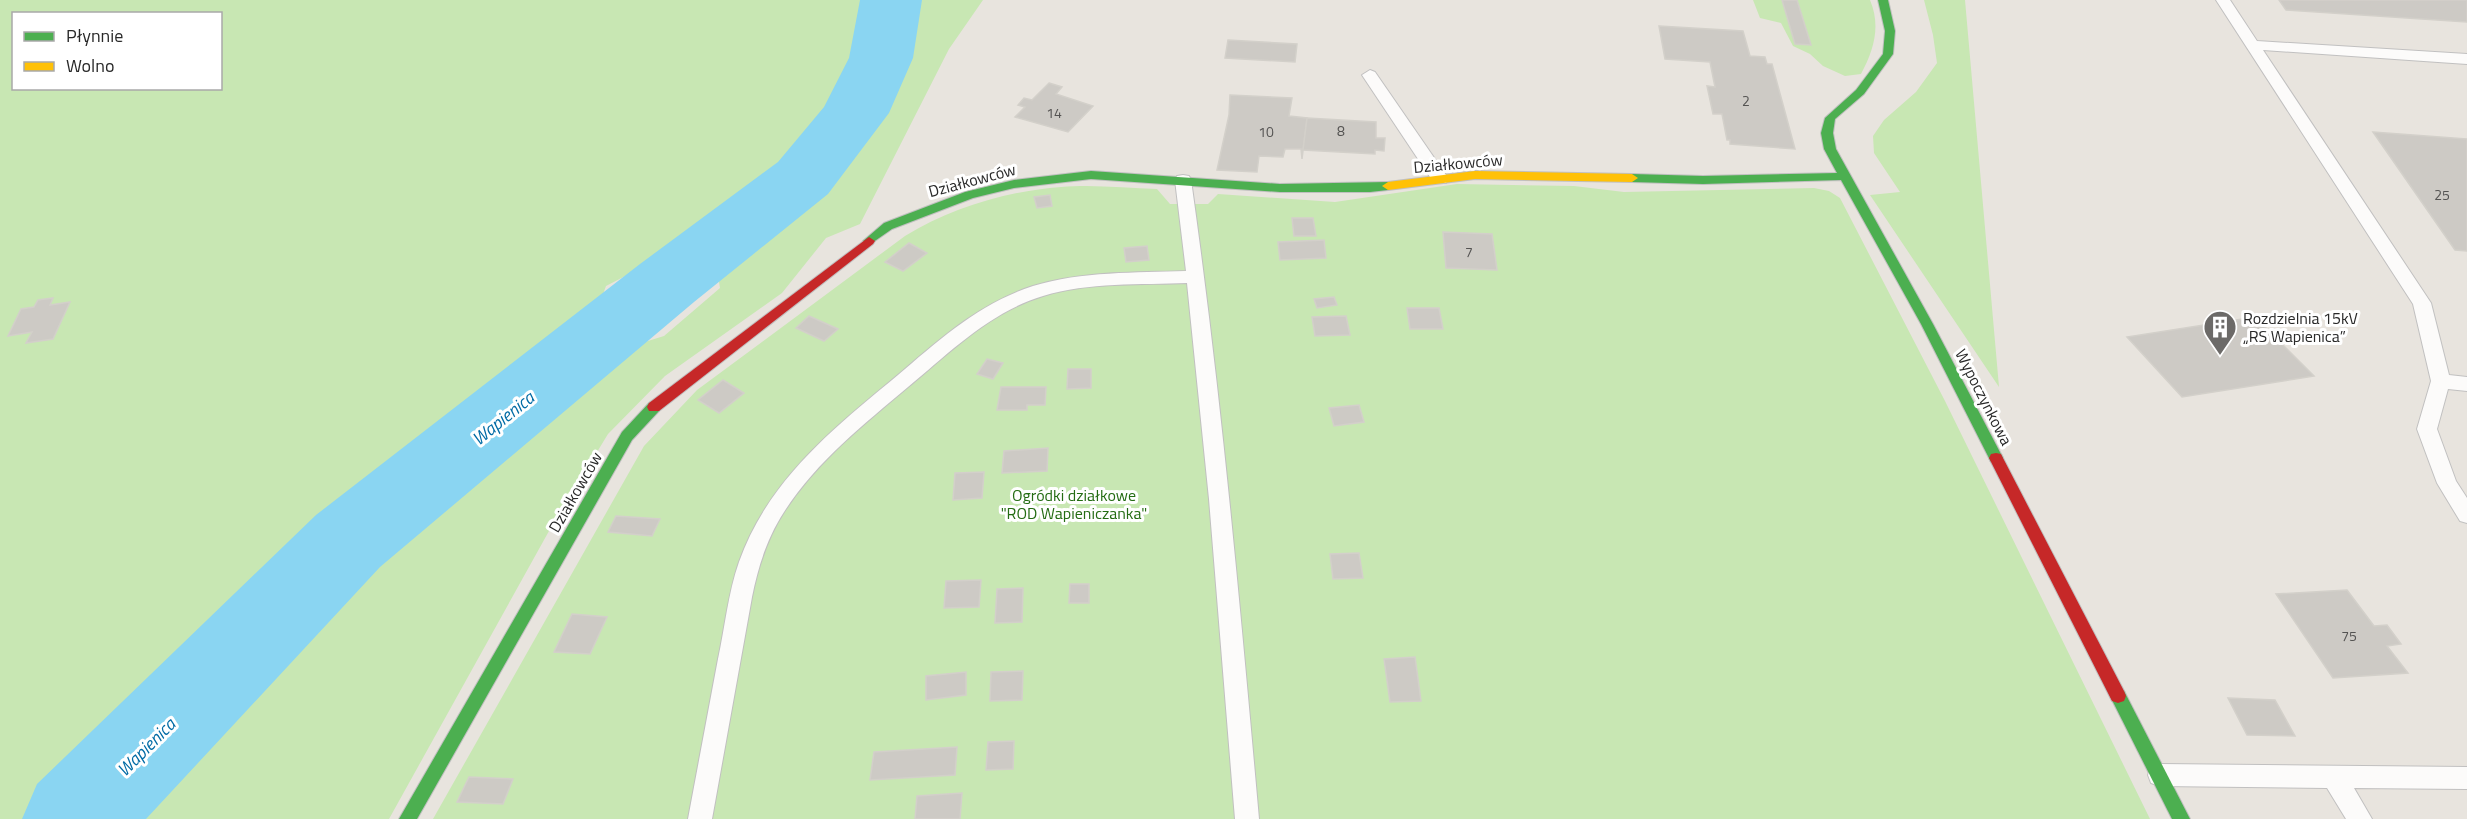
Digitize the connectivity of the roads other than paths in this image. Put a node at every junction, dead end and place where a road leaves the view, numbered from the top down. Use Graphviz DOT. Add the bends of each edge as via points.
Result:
graph roads {
  1 [pos="1883,0"];
  2 [pos="2223,0"];
  3 [pos="2253,45"];
  4 [pos="2467,59"];
  5 [pos="1370,75"];
  6 [pos="1843,176"];
  7 [pos="1440,178"];
  8 [pos="1184,180"];
  9 [pos="1197,276"];
  10 [pos="2441,381"];
  11 [pos="2467,384"];
  12 [pos="2467,515"];
  13 [pos="2160,775"];
  14 [pos="2334,777"];
  15 [pos="2467,778"];
  16 [pos="408,819"];
  17 [pos="700,819"];
  18 [pos="1247,819"];
  19 [pos="2181,819"];
  20 [pos="2360,819"];
  1 -- 6 [label="street, Wypoczynkowa" via="1890,31 1888,54 1860,92 1830,118 1828,125 1830,149"];
  2 -- 3 [label="lane"];
  3 -- 4 [label="lane"];
  3 -- 10 [label="lane" via="2422,303"];
  5 -- 7 [label="lane"];
  6 -- 7 [label="street, Działkowców" via="1692,180 1475,174"];
  6 -- 13 [label="street, Wypoczynkowa" via="1927,324"];
  7 -- 8 [label="street, Działkowców" via="1370,188 1280,188"];
  8 -- 9 [label="lane"];
  8 -- 16 [label="street, Działkowców" via="1091,175 1054,178 969,195 919,212 888,226 854,249 660,401 627,436"];
  9 -- 17 [label="lane" via="1074,284 1040,291 1007,304 971,324 829,442 792,486 751,560"];
  9 -- 18 [label="lane"];
  10 -- 11 [label="lane"];
  10 -- 12 [label="lane" via="2427,429 2447,483"];
  13 -- 14 [label="lane"];
  13 -- 19 [label="street, Wypoczynkowa"];
  14 -- 15 [label="lane"];
  14 -- 20 [label="lane"];
}
